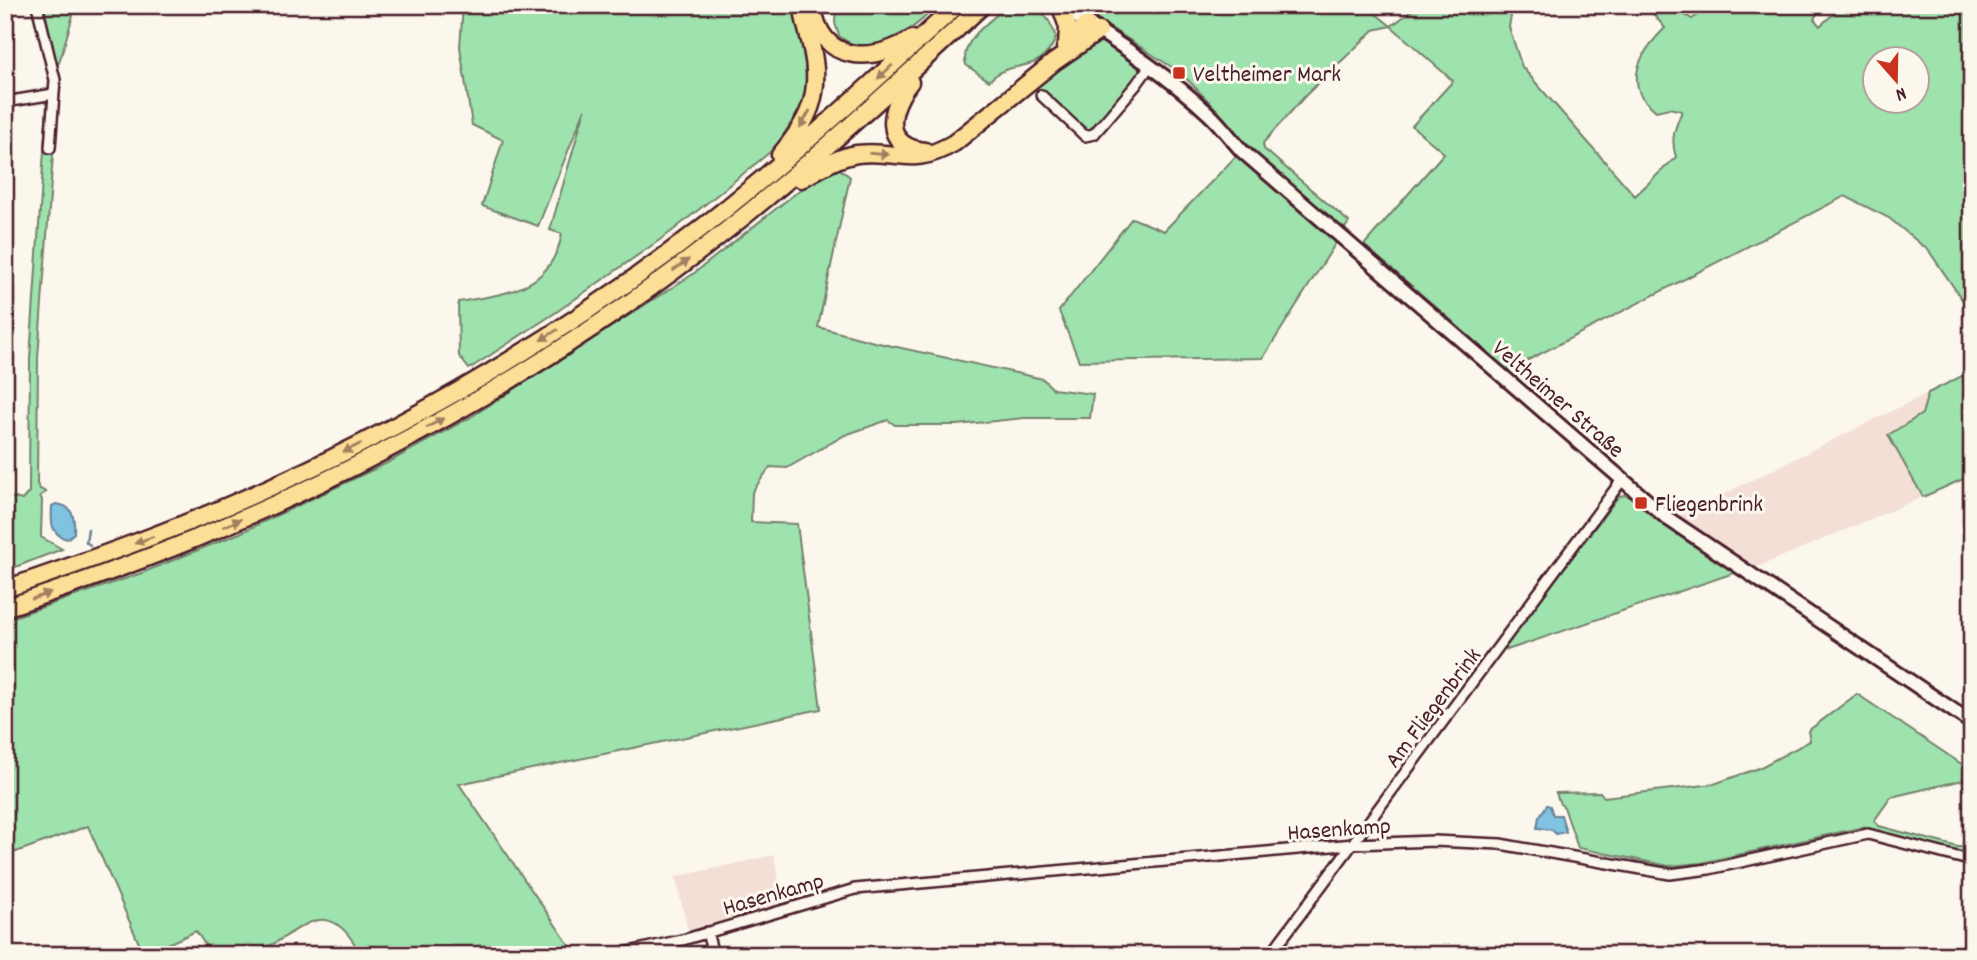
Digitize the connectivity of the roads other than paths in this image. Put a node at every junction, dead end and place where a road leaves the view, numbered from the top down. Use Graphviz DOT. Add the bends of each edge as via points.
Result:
graph roads {
  1 [pos="37,5"];
  2 [pos="803,5"];
  3 [pos="813,5"];
  4 [pos="957,5"];
  5 [pos="983,5"];
  6 [pos="1059,6"];
  7 [pos="935,25"];
  8 [pos="1093,27"];
  9 [pos="943,42"];
  10 [pos="1067,46"];
  11 [pos="1054,62"];
  12 [pos="1149,67"];
  13 [pos="54,94"];
  14 [pos="1041,95"];
  15 [pos="5,102"];
  16 [pos="954,143"];
  17 [pos="50,148"];
  18 [pos="751,188"];
  19 [pos="772,195"];
  20 [pos="1622,480"];
  21 [pos="5,589"];
  22 [pos="5,608"];
  23 [pos="1972,723"];
  24 [pos="1354,844"];
  25 [pos="1972,858"];
  26 [pos="707,932"];
  27 [pos="616,955"];
  28 [pos="713,955"];
  29 [pos="1270,955"];
  1 -- 13 [label="street" via="55,80"];
  2 -- 18 [label="highway, one-way" via="817,77 811,110 793,140"];
  3 -- 7 [label="highway" via="815,21 828,39 845,52 861,56 900,46"];
  4 -- 7 [label="highway"];
  5 -- 9 [label="highway"];
  6 -- 8 [label="main road, Veltheimer Straße"];
  6 -- 10 [label="highway" via="1068,27"];
  7 -- 18 [label="highway, one-way" via="815,136"];
  8 -- 10 [label="highway"];
  8 -- 11 [label="highway"];
  8 -- 12 [label="main road, Veltheimer Straße"];
  9 -- 16 [label="highway" via="899,96 894,128 902,142 915,150"];
  9 -- 19 [label="highway"];
  10 -- 11 [label="highway"];
  11 -- 16 [label="highway"];
  12 -- 14 [label="street" via="1089,136"];
  12 -- 20 [label="main road, Veltheimer Straße" via="1190,97 1242,151"];
  13 -- 15 [label="street"];
  13 -- 17 [label="street"];
  19 -- 16 [label="highway, one-way" via="855,154 917,158"];
  18 -- 21 [label="highway, one-way" via="672,251 562,327 374,436 199,518"];
  22 -- 19 [label="highway, one-way" via="218,529 381,453 575,339"];
  20 -- 23 [label="main road, Veltheimer Straße" via="1667,518"];
  20 -- 24 [label="street, Am Fliegenbrink"];
  24 -- 25 [label="street, Hasenkamp" via="1500,844 1670,874 1868,834"];
  24 -- 26 [label="street, Hasenkamp" via="855,889"];
  24 -- 29 [label="street, Am Fliegenbrink"];
  26 -- 27 [label="street, Hasenkamp"];
  26 -- 28 [label="street, Hasenkamp"];
}
